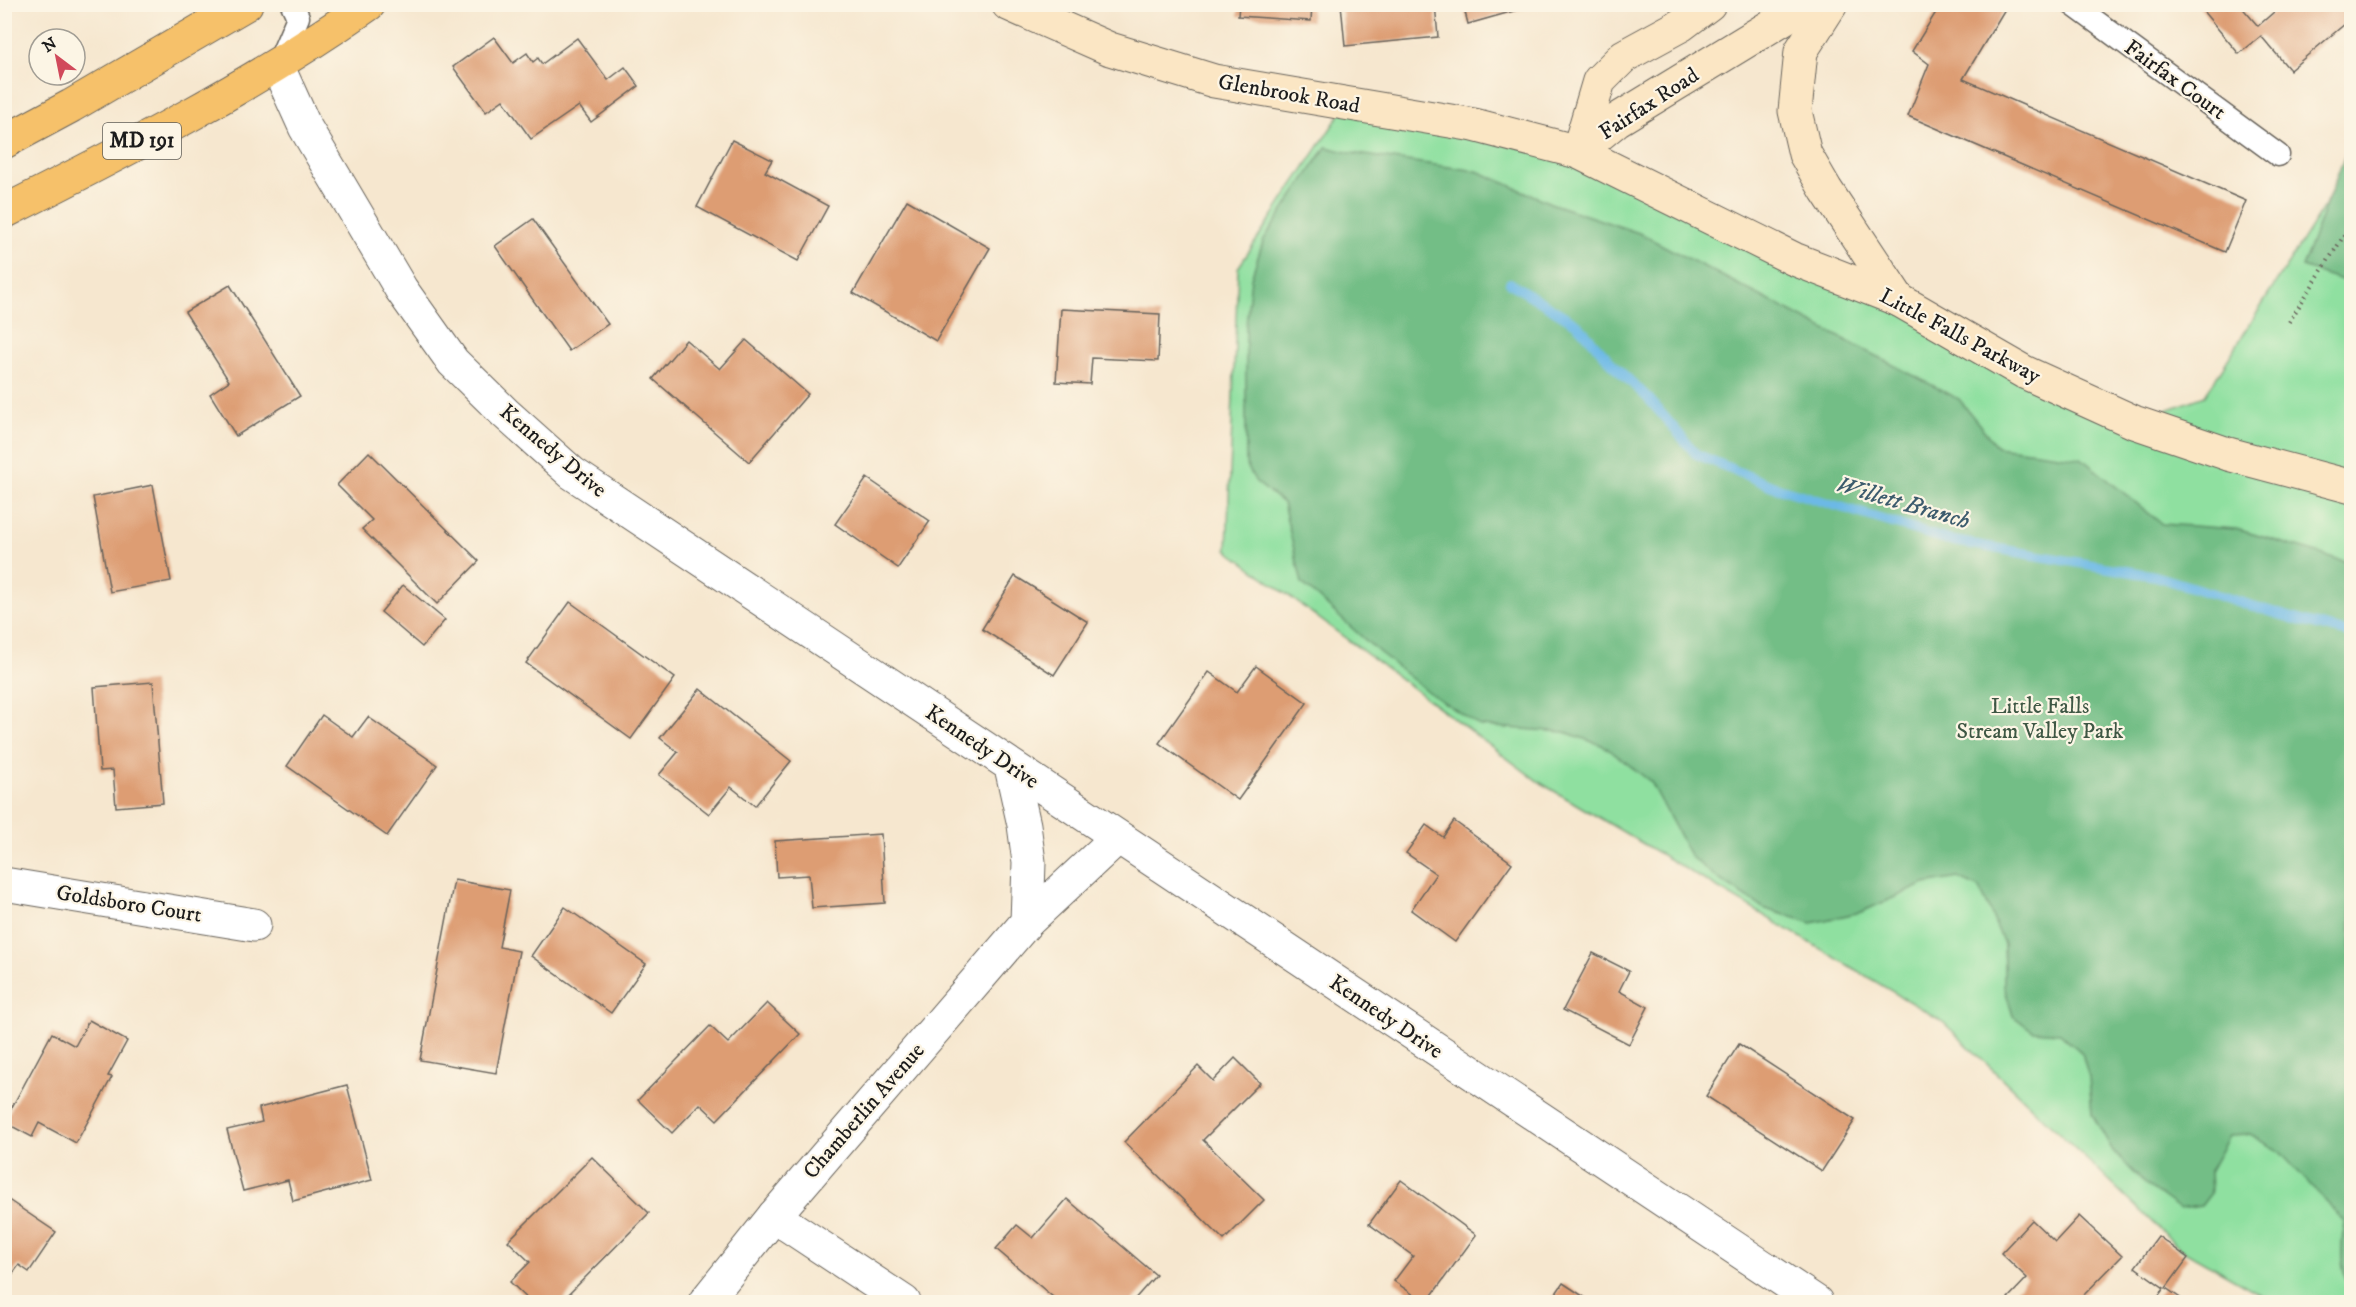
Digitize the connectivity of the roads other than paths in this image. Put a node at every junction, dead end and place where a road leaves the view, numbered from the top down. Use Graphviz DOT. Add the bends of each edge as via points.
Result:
graph roads {
  1 [pos="246,4"];
  2 [pos="292,4"];
  3 [pos="369,4"];
  4 [pos="1008,4"];
  5 [pos="1709,4"];
  6 [pos="1807,4"];
  7 [pos="1831,4"];
  8 [pos="2072,4"];
  9 [pos="1050,12"];
  10 [pos="277,65"];
  11 [pos="4,141"];
  12 [pos="1578,152"];
  13 [pos="2278,155"];
  14 [pos="4,212"];
  15 [pos="1899,300"];
  16 [pos="2319,478"];
  17 [pos="2352,487"];
  18 [pos="2352,501"];
  19 [pos="1011,767"];
  20 [pos="1117,838"];
  21 [pos="4,884"];
  22 [pos="1027,922"];
  23 [pos="254,925"];
  24 [pos="774,1216"];
  25 [pos="1807,1299"];
  26 [pos="705,1302"];
  27 [pos="904,1302"];
  1 -- 11 [label="main road, MD 191" via="81,101"];
  2 -- 10 [label="lane" via="298,17"];
  3 -- 10 [label="main road, MD 191"];
  4 -- 9 [label="street, Glenbrook Road"];
  5 -- 12 [label="street, Fairfax Road" via="1681,25 1624,56 1599,81"];
  6 -- 12 [label="street, Fairfax Road" via="1617,120"];
  7 -- 15 [label="street" via="1801,51 1795,111 1805,154"];
  8 -- 13 [label="lane, Fairfax Court"];
  9 -- 12 [label="street, Glenbrook Road" via="1110,49 1214,81 1474,125"];
  10 -- 14 [label="main road, MD 191" via="100,164"];
  10 -- 19 [label="street, Kennedy Drive" via="305,127 401,289 453,362 505,413 572,473"];
  12 -- 15 [label="street, Little Falls Parkway" via="1794,259"];
  15 -- 16 [label="street, Little Falls Parkway" via="2024,372 2134,422 2228,454"];
  16 -- 17 [label="street, Little Falls Parkway"];
  16 -- 18 [label="street, Little Falls Parkway"];
  19 -- 20 [label="street, Kennedy Drive"];
  19 -- 22 [label="street" via="1029,862"];
  20 -- 22 [label="street, Chamberlin Avenue"];
  20 -- 25 [label="street, Kennedy Drive"];
  21 -- 23 [label="street, Goldsboro Court"];
  22 -- 24 [label="street, Chamberlin Avenue"];
  24 -- 26 [label="street, Chamberlin Avenue"];
  24 -- 27 [label="street"];
}
